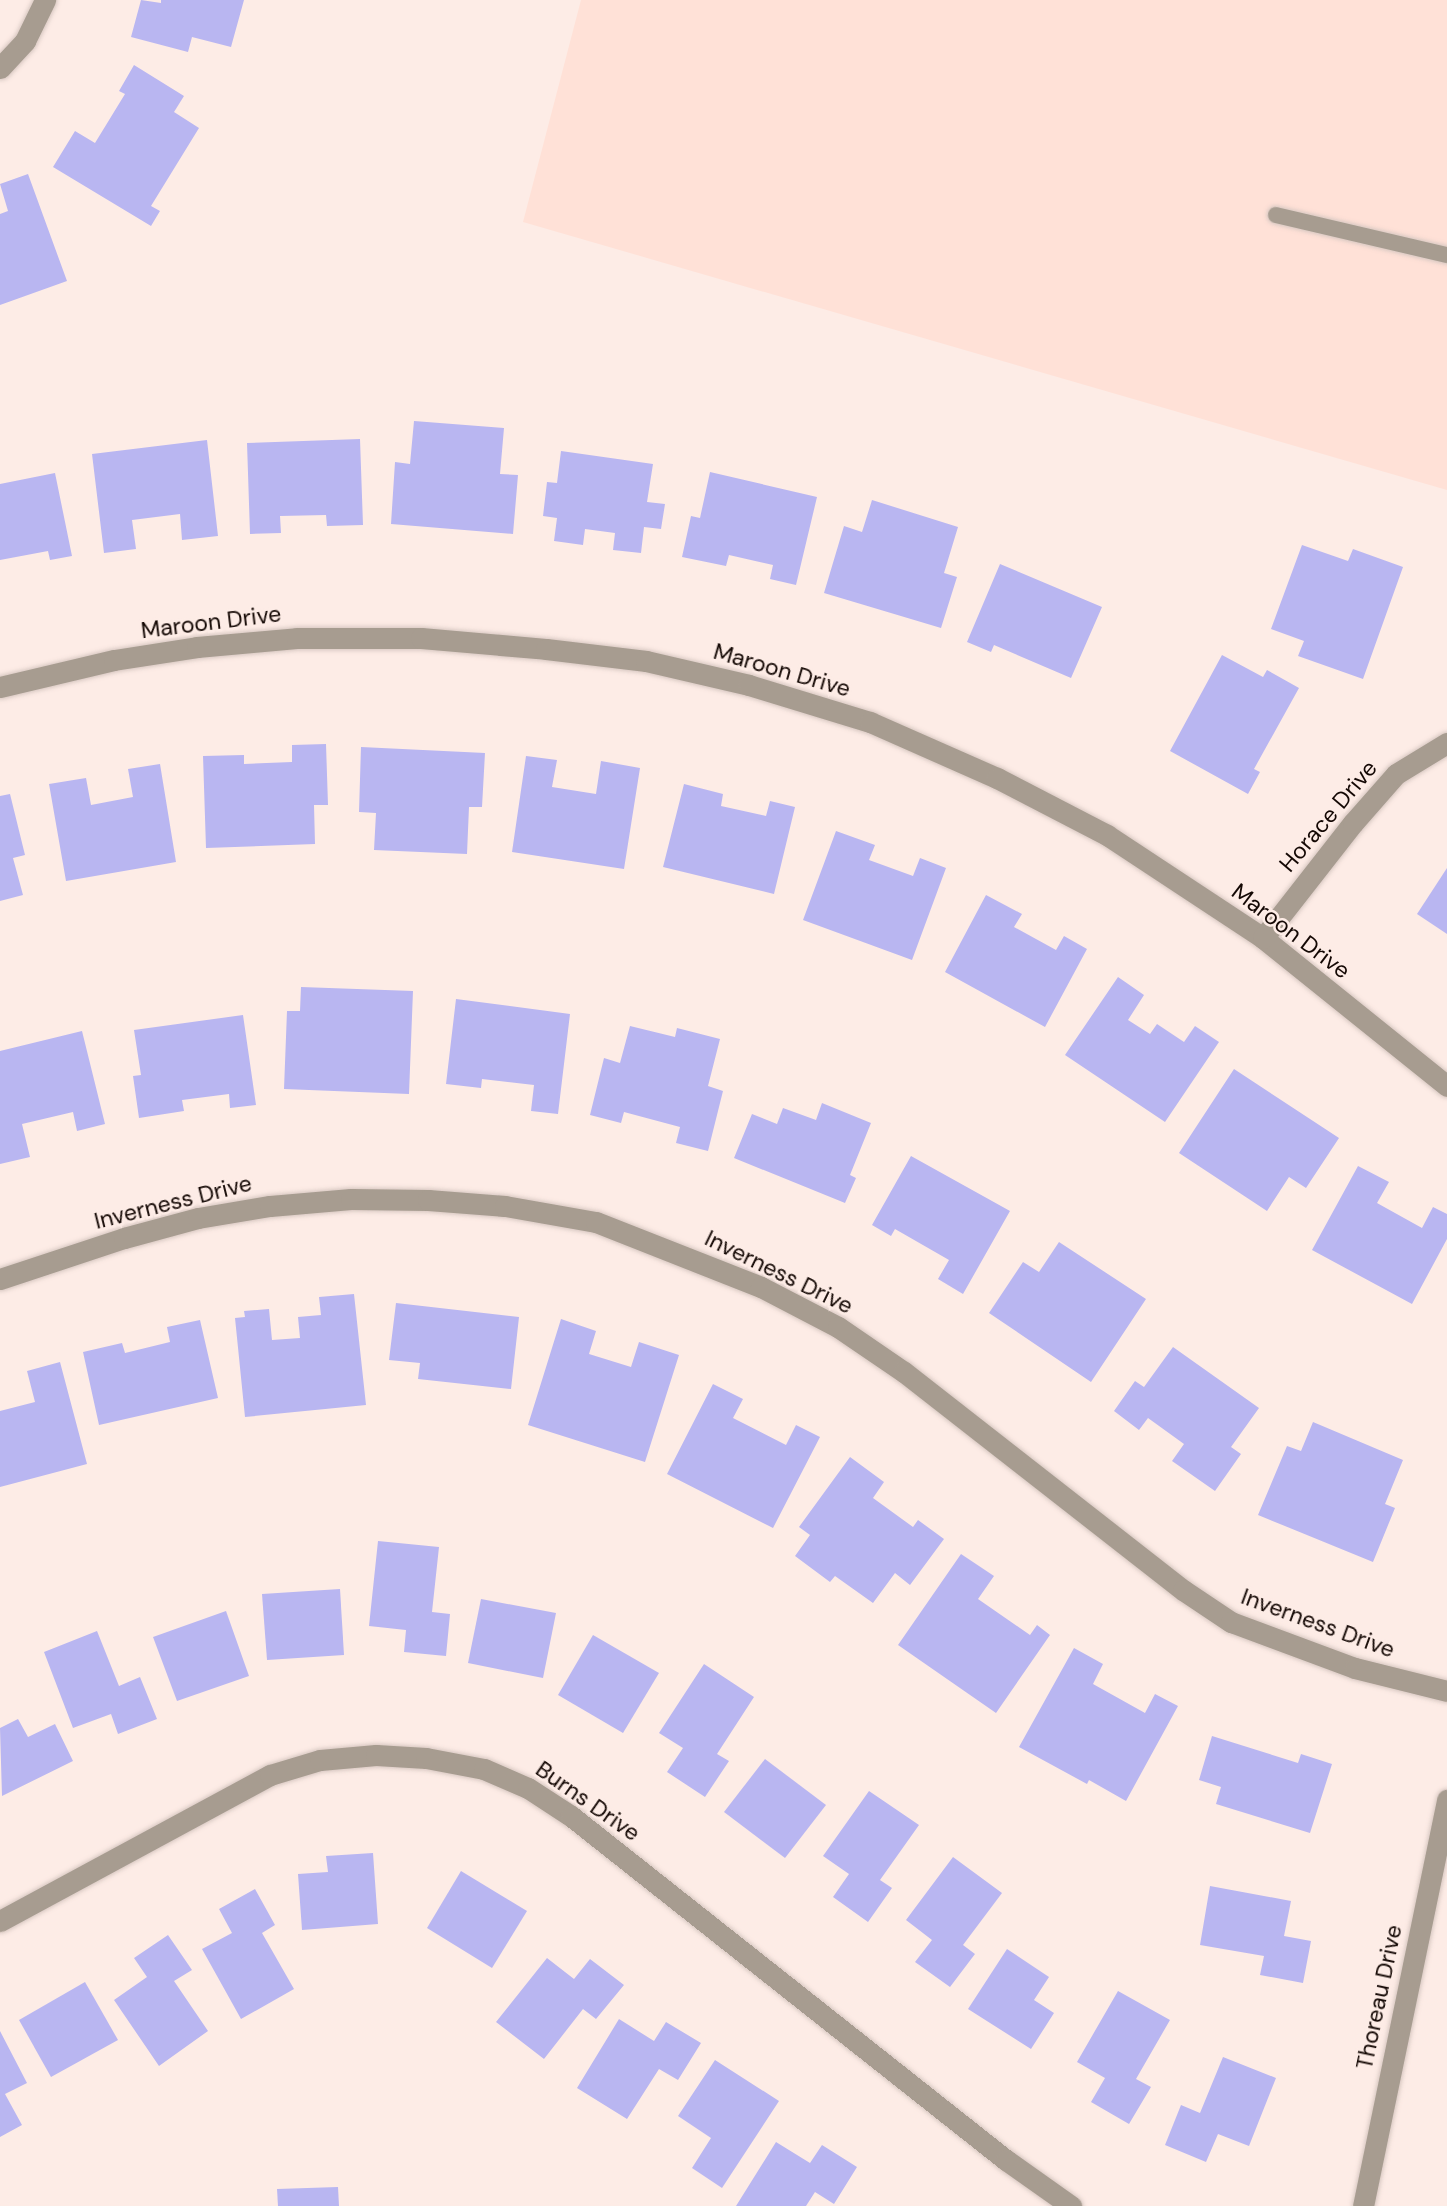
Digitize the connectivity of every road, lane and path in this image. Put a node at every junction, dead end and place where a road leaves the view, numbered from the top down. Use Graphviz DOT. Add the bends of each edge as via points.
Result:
graph roads {
  1 [pos="45,0"];
  2 [pos="0,68"];
  3 [pos="1276,215"];
  4 [pos="1447,255"];
  5 [pos="0,687"];
  6 [pos="1447,743"];
  7 [pos="1263,938"];
  8 [pos="1447,1086"];
  9 [pos="0,1279"];
  10 [pos="1447,1691"];
  11 [pos="1447,1800"];
  12 [pos="0,1921"];
  13 [pos="1071,2206"];
  14 [pos="1363,2206"];
  1 -- 2 [label="street" via="25,41"];
  3 -- 4 [label="lane"];
  5 -- 7 [label="street, Maroon Drive" via="197,646 297,638 421,638 646,661 749,685 870,722 997,778 1107,835"];
  6 -- 7 [label="street, Horace Drive" via="1396,774"];
  7 -- 8 [label="street, Maroon Drive"];
  9 -- 10 [label="street, Inverness Drive" via="198,1218 271,1206 351,1199 428,1200 505,1206 596,1222 761,1287 838,1327 904,1372 1183,1590 1231,1622 1356,1668"];
  11 -- 14 [label="street, Thoreau Drive"];
  12 -- 13 [label="street, Burns Drive" via="270,1775 320,1760 376,1755 484,1769 528,1788 571,1816 1006,2160"];
}
